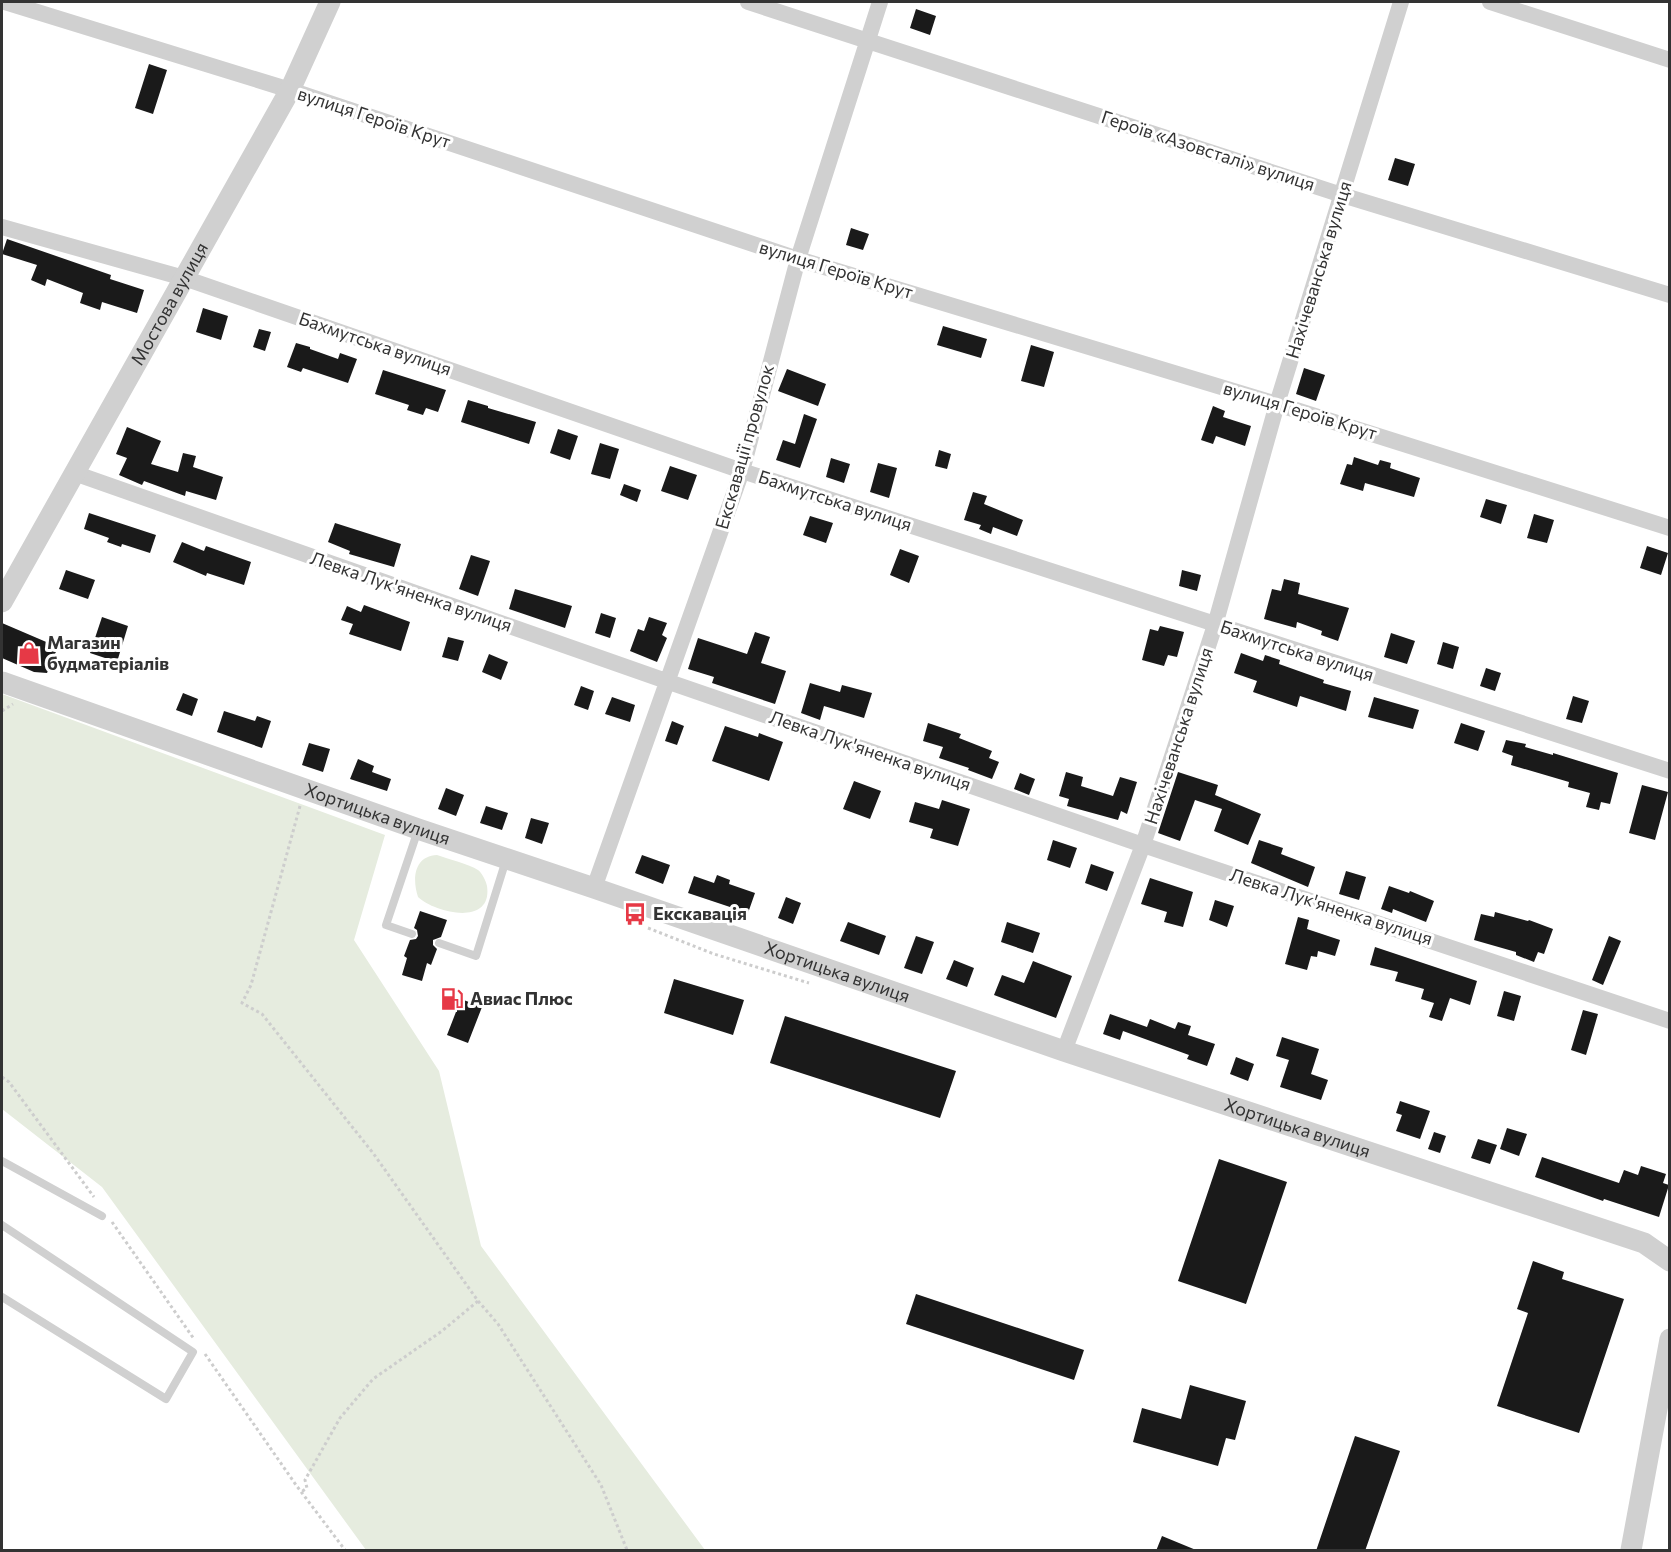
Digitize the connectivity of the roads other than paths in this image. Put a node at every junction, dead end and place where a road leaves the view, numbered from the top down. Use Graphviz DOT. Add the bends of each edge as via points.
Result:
graph roads {
  1 [pos="5,2"];
  2 [pos="330,2"];
  3 [pos="748,2"];
  4 [pos="880,2"];
  5 [pos="1401,2"];
  6 [pos="1490,2"];
  7 [pos="868,39"];
  8 [pos="1670,60"];
  9 [pos="290,90"];
  10 [pos="1342,195"];
  11 [pos="2,227"];
  12 [pos="798,259"];
  13 [pos="184,278"];
  14 [pos="1670,295"];
  15 [pos="1277,404"];
  16 [pos="742,471"];
  17 [pos="74,474"];
  18 [pos="1670,528"];
  19 [pos="2,602"];
  20 [pos="1215,625"];
  21 [pos="2,682"];
  22 [pos="669,682"];
  23 [pos="1670,771"];
  24 [pos="418,829"];
  25 [pos="1143,845"];
  26 [pos="506,860"];
  27 [pos="594,888"];
  28 [pos="412,934"];
  29 [pos="439,943"];
  30 [pos="1670,1021"];
  31 [pos="1064,1051"];
  32 [pos="2,1161"];
  33 [pos="106,1218"];
  34 [pos="2,1225"];
  35 [pos="1670,1261"];
  36 [pos="2,1298"];
  37 [pos="1670,1339"];
  38 [pos="1631,1551"];
  1 -- 9 [label="street, вулиця Героїв Крут"];
  2 -- 9 [label="street, Мостова вулиця"];
  3 -- 7 [label="street, Героїв «Азовсталі» вулиця"];
  4 -- 7 [label="street, Екскавації провулок"];
  5 -- 10 [label="street, Нахічеванська вулиця"];
  6 -- 8 [label="street"];
  7 -- 10 [label="street, Героїв «Азовсталі» вулиця"];
  7 -- 12 [label="street, Екскавації провулок"];
  9 -- 12 [label="street, вулиця Героїв Крут"];
  9 -- 13 [label="street, Мостова вулиця"];
  10 -- 14 [label="street, Героїв «Азовсталі» вулиця"];
  10 -- 15 [label="street, Нахічеванська вулиця"];
  11 -- 13 [label="street, Бахмутська вулиця"];
  12 -- 15 [label="street, вулиця Героїв Крут"];
  12 -- 16 [label="street, Екскавації провулок"];
  13 -- 16 [label="street, Бахмутська вулиця"];
  13 -- 17 [label="street, Мостова вулиця"];
  15 -- 18 [label="street, вулиця Героїв Крут"];
  15 -- 20 [label="street, Нахічеванська вулиця"];
  16 -- 20 [label="street, Бахмутська вулиця"];
  16 -- 22 [label="street, Екскавації провулок"];
  17 -- 19 [label="street, Мостова вулиця"];
  17 -- 22 [label="street, Левка Лук'яненка вулиця"];
  20 -- 23 [label="street, Бахмутська вулиця"];
  20 -- 25 [label="street, Нахічеванська вулиця"];
  21 -- 24 [label="street, Хортицька вулиця"];
  22 -- 25 [label="street, Левка Лук'яненка вулиця"];
  22 -- 27 [label="street, Екскавації провулок"];
  24 -- 26 [label="street, Хортицька вулиця"];
  24 -- 28 [label="lane" via="386,925"];
  25 -- 30 [label="street, Левка Лук'яненка вулиця"];
  25 -- 31 [label="street, Нахічеванська вулиця"];
  26 -- 27 [label="street, Хортицька вулиця"];
  26 -- 29 [label="lane" via="476,956"];
  27 -- 31 [label="street, Хортицька вулиця"];
  31 -- 35 [label="street, Хортицька вулиця" via="1644,1243"];
  32 -- 33 [label="lane"];
  34 -- 36 [label="lane" via="193,1352 166,1399"];
  37 -- 38 [label="street"];
}
